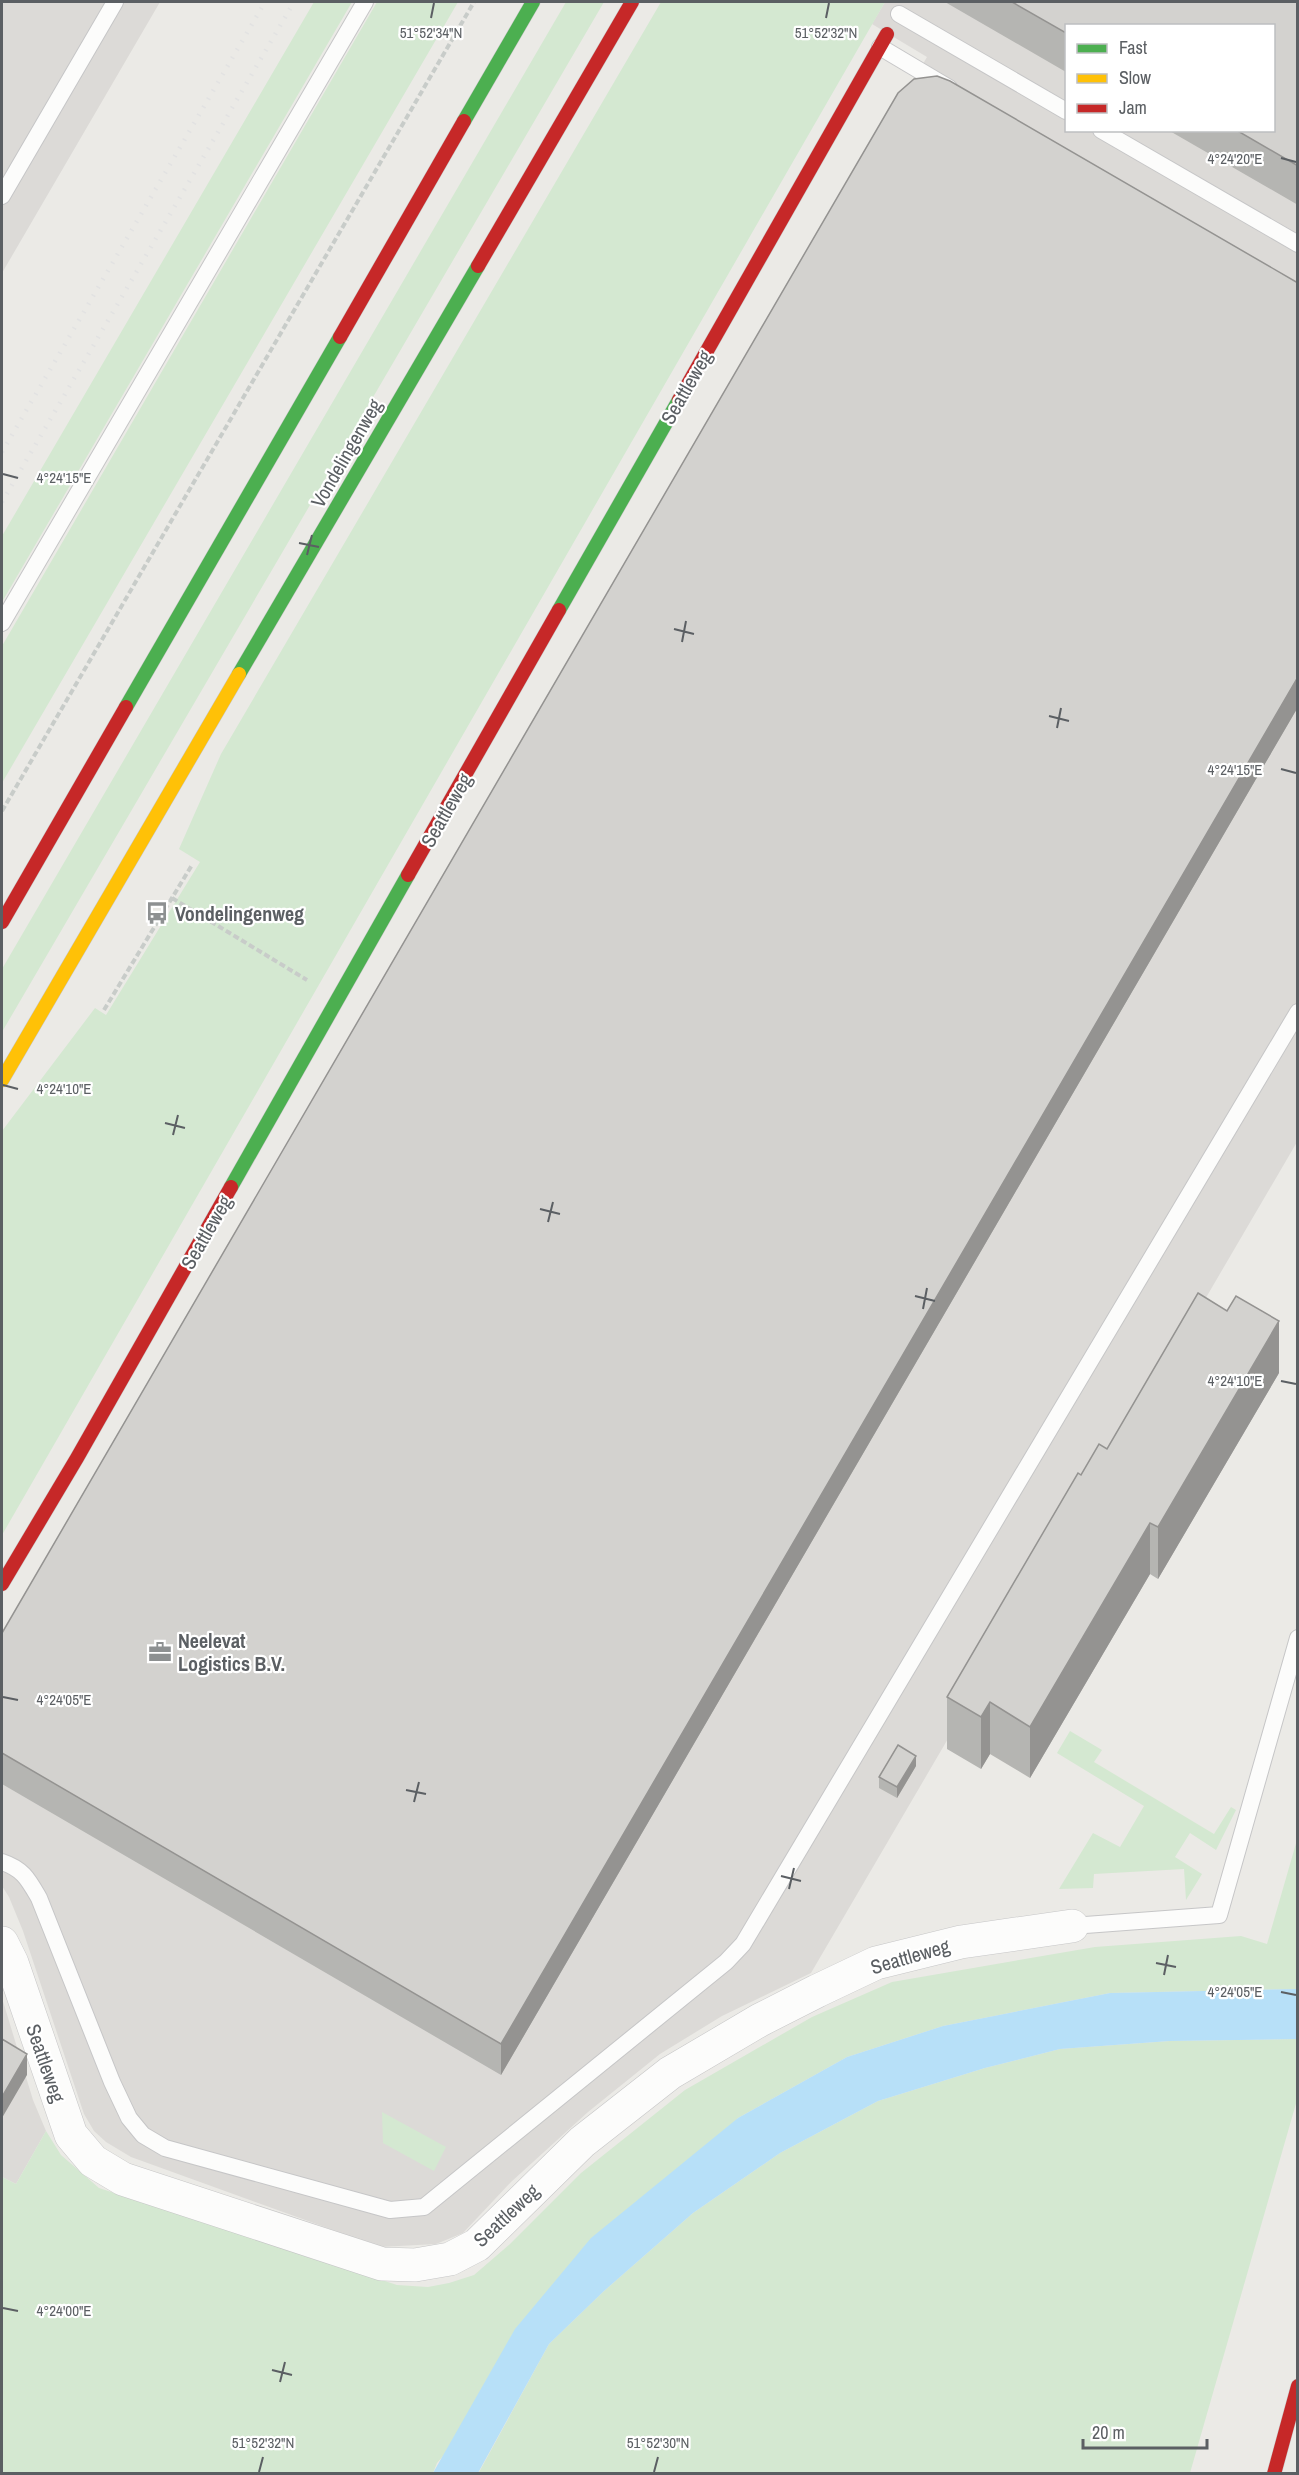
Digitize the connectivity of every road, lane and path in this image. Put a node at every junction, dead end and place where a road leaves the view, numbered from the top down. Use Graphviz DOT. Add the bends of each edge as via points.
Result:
graph roads {
  1 [pos="115,2"];
  2 [pos="365,2"];
  3 [pos="474,2"];
  4 [pos="533,2"];
  5 [pos="632,2"];
  6 [pos="902,8"];
  7 [pos="884,41"];
  8 [pos="960,94"];
  9 [pos="1065,110"];
  10 [pos="1104,132"];
  11 [pos="2,196"];
  12 [pos="1298,244"];
  13 [pos="2,623"];
  14 [pos="2,811"];
  15 [pos="192,865"];
  16 [pos="172,898"];
  17 [pos="2,922"];
  18 [pos="338,999"];
  19 [pos="104,1010"];
  20 [pos="1298,1012"];
  21 [pos="2,1080"];
  22 [pos="2,1584"];
  23 [pos="1298,1638"];
  24 [pos="2,1862"];
  25 [pos="1072,1926"];
  26 [pos="2,1943"];
  27 [pos="1298,2386"];
  28 [pos="1274,2474"];
  1 -- 11 [label="lane"];
  2 -- 13 [label="lane"];
  3 -- 14 [label="path"];
  4 -- 17 [label="main road"];
  5 -- 21 [label="main road, Vondelingenweg"];
  6 -- 7 [label="lane"];
  6 -- 9 [label="lane"];
  7 -- 8 [label="lane"];
  7 -- 18 [label="main road, Seattleweg"];
  10 -- 12 [label="lane"];
  15 -- 16 [label="path"];
  16 -- 18 [label="path"];
  16 -- 19 [label="path"];
  18 -- 22 [label="main road, Seattleweg"];
  20 -- 24 [label="lane" via="743,1944 726,1962 424,2207 390,2210 165,2148 143,2135 129,2118 112,2082 39,1898 17,1867"];
  23 -- 25 [label="lane" via="1219,1915"];
  25 -- 26 [label="street, Seattleweg" via="961,1942 876,1963 817,1990 670,2073 582,2142 477,2245 450,2259 415,2265 382,2264 123,2179 93,2161 72,2135"];
  27 -- 28 [label="main road"];
}
